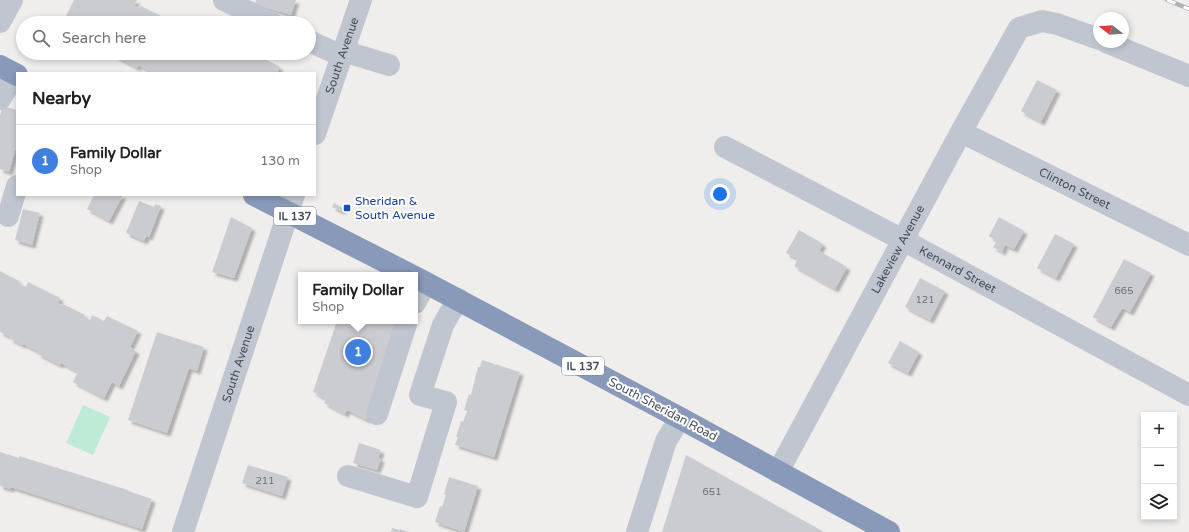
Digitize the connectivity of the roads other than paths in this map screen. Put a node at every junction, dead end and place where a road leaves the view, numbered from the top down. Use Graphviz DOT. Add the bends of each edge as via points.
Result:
graph roads {
  1 [pos="12,0"];
  2 [pos="224,0"];
  3 [pos="361,0"];
  4 [pos="257,16"];
  5 [pos="0,22"];
  6 [pos="1093,37"];
  7 [pos="316,44"];
  8 [pos="1121,48"];
  9 [pos="342,54"];
  10 [pos="389,66"];
  11 [pos="11,72"];
  12 [pos="1189,76"];
  13 [pos="0,99"];
  14 [pos="316,131"];
  15 [pos="961,132"];
  16 [pos="725,147"];
  17 [pos="16,189"];
  18 [pos="258,196"];
  19 [pos="291,204"];
  20 [pos="8,216"];
  21 [pos="903,240"];
  22 [pos="1189,245"];
  23 [pos="407,272"];
  24 [pos="418,279"];
  25 [pos="458,299"];
  26 [pos="406,324"];
  27 [pos="1189,395"];
  28 [pos="377,414"];
  29 [pos="680,418"];
  30 [pos="778,472"];
  31 [pos="348,476"];
  32 [pos="183,532"];
  33 [pos="637,532"];
  34 [pos="889,532"];
  1 -- 5 [label="street"];
  2 -- 4 [label="street"];
  3 -- 9 [label="street, South Avenue"];
  6 -- 15 [label="street, Lakeview Avenue" via="1042,21 1019,28"];
  7 -- 9 [label="street"];
  8 -- 12 [label="street"];
  9 -- 10 [label="street"];
  9 -- 14 [label="street, South Avenue"];
  11 -- 13 [label="street"];
  15 -- 21 [label="street, Lakeview Avenue"];
  15 -- 22 [label="street, Clinton Street"];
  16 -- 21 [label="street, Kennard Street"];
  17 -- 20 [label="street"];
  18 -- 19 [label="highway, South Sheridan Road / IL 137"];
  19 -- 23 [label="highway, South Sheridan Road / IL 137"];
  19 -- 32 [label="street, South Avenue"];
  21 -- 27 [label="street, Kennard Street"];
  21 -- 30 [label="street, Lakeview Avenue"];
  24 -- 25 [label="highway, South Sheridan Road / IL 137"];
  25 -- 29 [label="highway, South Sheridan Road / IL 137"];
  25 -- 31 [label="street" via="443,325 420,395 446,402 417,497"];
  26 -- 28 [label="street"];
  29 -- 30 [label="highway, South Sheridan Road / IL 137"];
  29 -- 33 [label="street" via="666,441"];
  30 -- 34 [label="highway, South Sheridan Road / IL 137"];
}
